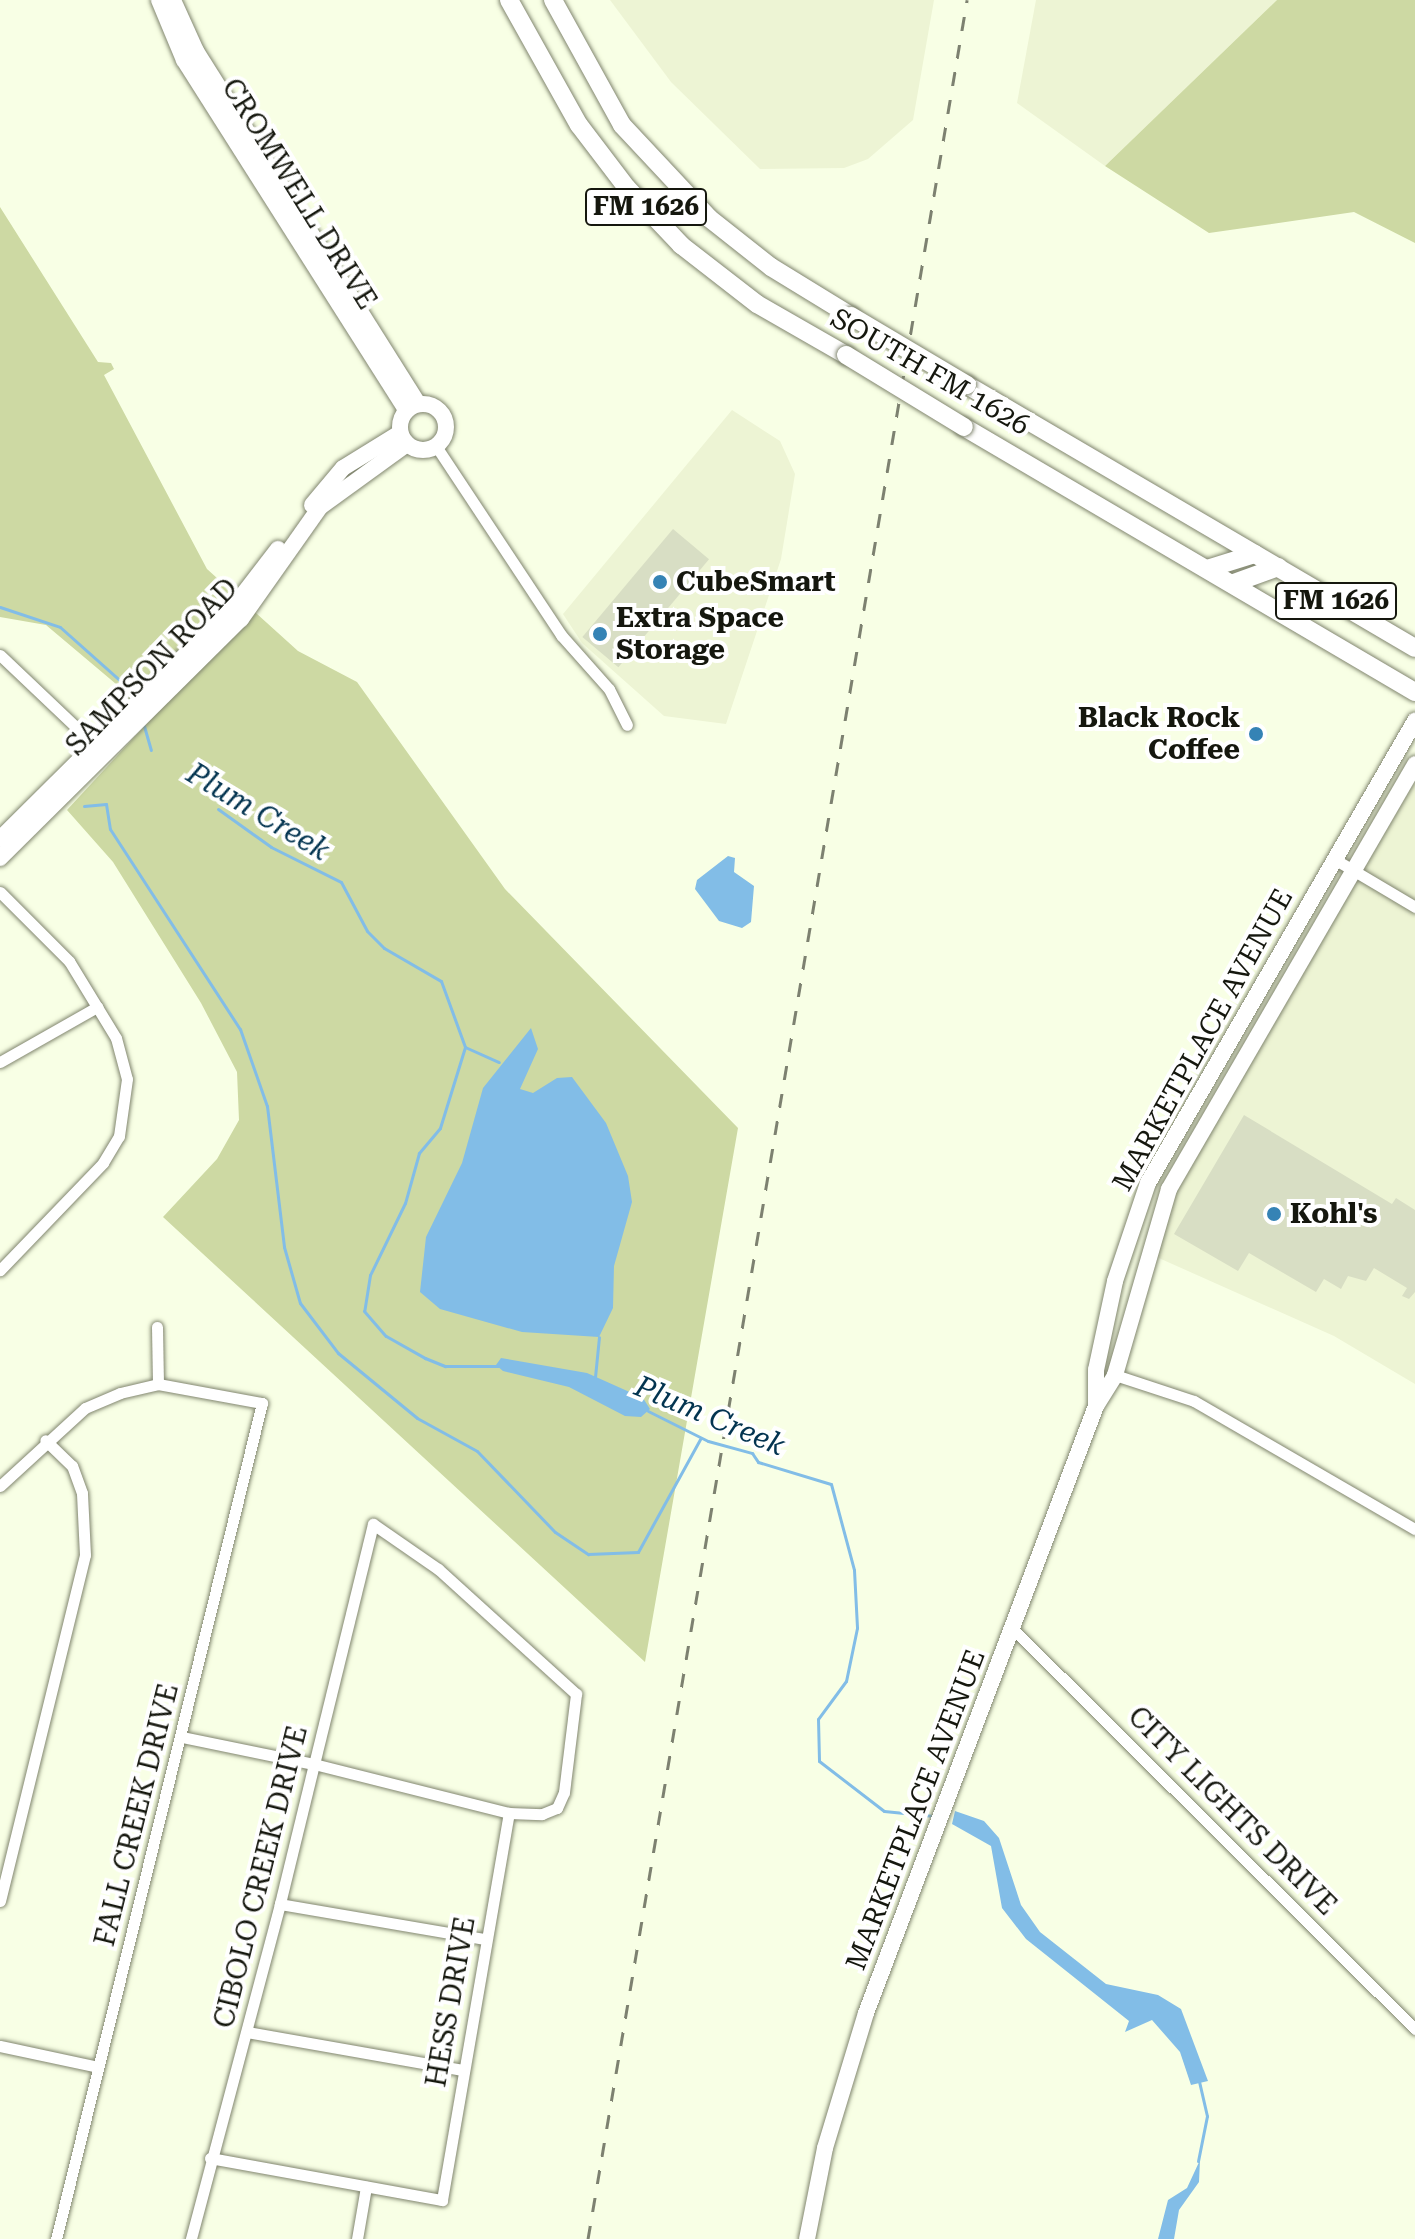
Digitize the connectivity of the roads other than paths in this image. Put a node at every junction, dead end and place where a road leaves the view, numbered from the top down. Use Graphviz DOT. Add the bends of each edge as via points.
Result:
graph roads {
  1 [pos="159,0"];
  2 [pos="173,0"];
  3 [pos="509,0"];
  4 [pos="553,0"];
  5 [pos="412,407"];
  6 [pos="403,439"];
  7 [pos="436,446"];
  8 [pos="1255,554"];
  9 [pos="1278,567"];
  10 [pos="1210,568"];
  11 [pos="1234,583"];
  12 [pos="1415,648"];
  13 [pos="0,655"];
  14 [pos="1415,692"];
  15 [pos="1415,721"];
  16 [pos="627,725"];
  17 [pos="100,749"];
  18 [pos="1415,764"];
  19 [pos="0,839"];
  20 [pos="0,858"];
  21 [pos="1336,860"];
  22 [pos="1355,871"];
  23 [pos="0,892"];
  24 [pos="1415,907"];
  25 [pos="97,1007"];
  26 [pos="0,1062"];
  27 [pos="0,1270"];
  28 [pos="157,1327"];
  29 [pos="1096,1370"];
  30 [pos="1115,1375"];
  31 [pos="158,1384"];
  32 [pos="1096,1406"];
  33 [pos="45,1440"];
  34 [pos="0,1486"];
  35 [pos="1415,1529"];
  36 [pos="1013,1629"];
  37 [pos="182,1737"];
  38 [pos="314,1764"];
  39 [pos="509,1813"];
  40 [pos="6,1845"];
  41 [pos="0,1901"];
  42 [pos="280,1904"];
  43 [pos="484,1939"];
  44 [pos="1415,2029"];
  45 [pos="247,2032"];
  46 [pos="0,2046"];
  47 [pos="98,2067"];
  48 [pos="463,2070"];
  49 [pos="210,2158"];
  50 [pos="366,2187"];
  51 [pos="56,2239"];
  52 [pos="191,2239"];
  53 [pos="357,2239"];
  54 [pos="807,2239"];
  1 -- 5 [label="street, CROMWELL DRIVE" via="184,60"];
  2 -- 5 [label="street, CROMWELL DRIVE" via="196,51"];
  3 -- 10 [label="main road, SOUTH FM 1626 / FM 1626, bridge" via="579,125 660,222 757,304"];
  4 -- 8 [label="main road, SOUTH FM 1626 / FM 1626, bridge" via="622,125 709,218 771,267"];
  5 -- 6 [label="street"];
  5 -- 7 [label="street" via="438,409 445,421"];
  6 -- 7 [label="street" via="421,450"];
  6 -- 17 [label="street, SAMPSON ROAD" via="343,468 231,610"];
  7 -- 16 [label="street" via="561,635 609,689"];
  8 -- 9 [label="main road, SOUTH FM 1626 / FM 1626"];
  8 -- 10 [label="main road"];
  9 -- 11 [label="main road"];
  9 -- 12 [label="main road, SOUTH FM 1626 / FM 1626"];
  10 -- 11 [label="main road, SOUTH FM 1626 / FM 1626"];
  11 -- 14 [label="main road, SOUTH FM 1626 / FM 1626"];
  13 -- 17 [label="street"];
  15 -- 21 [label="street, MARKETPLACE AVENUE"];
  17 -- 19 [label="street, SAMPSON ROAD"];
  17 -- 20 [label="street, SAMPSON ROAD"];
  18 -- 22 [label="street, MARKETPLACE AVENUE"];
  21 -- 22 [label="street"];
  21 -- 29 [label="street, MARKETPLACE AVENUE" via="1148,1183 1130,1227"];
  22 -- 24 [label="street"];
  22 -- 30 [label="street, MARKETPLACE AVENUE" via="1169,1189"];
  23 -- 25 [label="street" via="69,961"];
  25 -- 26 [label="street"];
  25 -- 27 [label="street" via="116,1038 127,1079 119,1136 92,1178"];
  28 -- 31 [label="street"];
  29 -- 30 [label="street"];
  29 -- 32 [label="street, MARKETPLACE AVENUE"];
  30 -- 32 [label="street, MARKETPLACE AVENUE"];
  30 -- 35 [label="street" via="1194,1401"];
  31 -- 33 [label="street" via="85,1408"];
  31 -- 37 [label="street, FALL CREEK DRIVE" via="262,1403"];
  32 -- 36 [label="street, MARKETPLACE AVENUE"];
  33 -- 34 [label="street"];
  33 -- 40 [label="street" via="72,1466 82,1493 85,1555"];
  36 -- 44 [label="street, CITY LIGHTS DRIVE"];
  36 -- 54 [label="street, MARKETPLACE AVENUE" via="866,2013 825,2148"];
  37 -- 38 [label="street"];
  37 -- 47 [label="street, FALL CREEK DRIVE"];
  38 -- 39 [label="street"];
  38 -- 39 [label="street, CIBOLO CREEK DRIVE" via="373,1524 438,1569 576,1694 564,1792 557,1808 542,1814"];
  38 -- 42 [label="street, CIBOLO CREEK DRIVE"];
  39 -- 43 [label="street, HESS DRIVE"];
  40 -- 41 [label="street"];
  42 -- 43 [label="street"];
  42 -- 45 [label="street, CIBOLO CREEK DRIVE"];
  43 -- 48 [label="street, HESS DRIVE"];
  45 -- 48 [label="street"];
  45 -- 49 [label="street, CIBOLO CREEK DRIVE"];
  46 -- 47 [label="street"];
  47 -- 51 [label="street, FALL CREEK DRIVE"];
  48 -- 50 [label="street, HESS DRIVE" via="442,2200"];
  49 -- 50 [label="street"];
  49 -- 52 [label="street, CIBOLO CREEK DRIVE"];
  50 -- 53 [label="street"];
}
